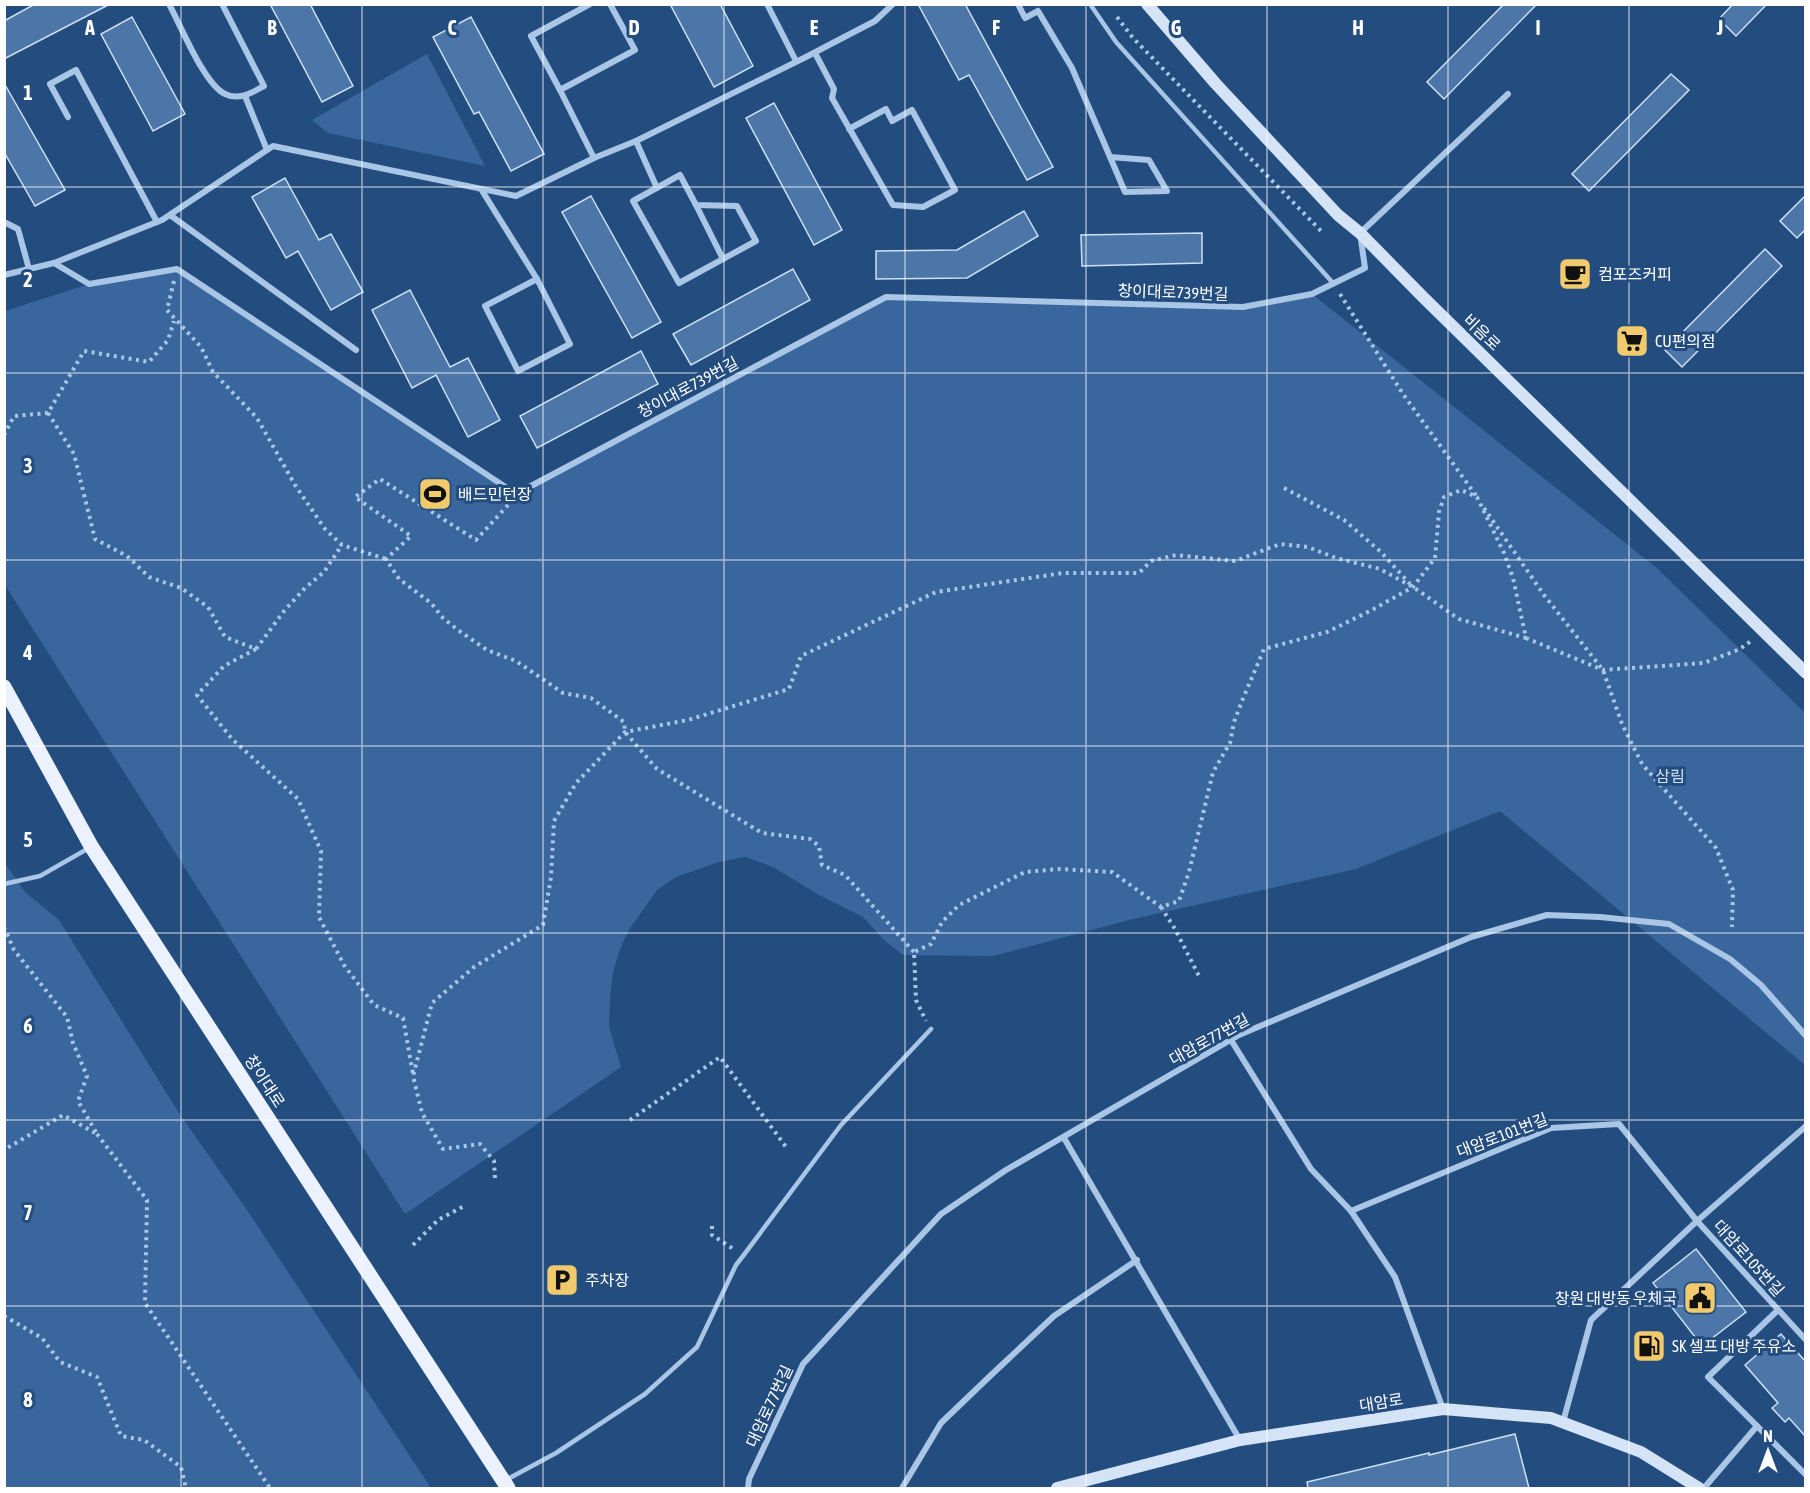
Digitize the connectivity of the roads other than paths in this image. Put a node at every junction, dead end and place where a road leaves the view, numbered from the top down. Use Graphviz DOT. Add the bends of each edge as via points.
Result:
graph roads {
  1 [pos="169,4"];
  2 [pos="222,4"];
  3 [pos="590,4"];
  4 [pos="610,4"];
  5 [pos="767,4"];
  6 [pos="893,4"];
  7 [pos="1018,4"];
  8 [pos="1090,4"];
  9 [pos="1147,4"];
  10 [pos="815,52"];
  11 [pos="796,61"];
  12 [pos="560,90"];
  13 [pos="1508,94"];
  14 [pos="245,96"];
  15 [pos="68,117"];
  16 [pos="849,129"];
  17 [pos="636,141"];
  18 [pos="267,150"];
  19 [pos="1110,157"];
  20 [pos="594,158"];
  21 [pos="657,188"];
  22 [pos="481,189"];
  23 [pos="696,205"];
  24 [pos="170,215"];
  25 [pos="4,222"];
  26 [pos="157,222"];
  27 [pos="1360,233"];
  28 [pos="723,259"];
  29 [pos="54,263"];
  30 [pos="29,269"];
  31 [pos="4,275"];
  32 [pos="537,279"];
  33 [pos="1333,283"];
  34 [pos="356,350"];
  35 [pos="1806,673"];
  36 [pos="4,687"];
  37 [pos="91,846"];
  38 [pos="4,884"];
  39 [pos="931,1029"];
  40 [pos="1806,1036"];
  41 [pos="1231,1040"];
  42 [pos="1806,1126"];
  43 [pos="1064,1138"];
  44 [pos="1351,1211"];
  45 [pos="1697,1221"];
  46 [pos="1137,1260"];
  47 [pos="1778,1310"];
  48 [pos="1806,1340"];
  49 [pos="1443,1409"];
  50 [pos="1563,1422"];
  51 [pos="1757,1426"];
  52 [pos="1240,1440"];
  53 [pos="1806,1475"];
  54 [pos="506,1485"];
  55 [pos="748,1488"];
  56 [pos="902,1488"];
  57 [pos="1057,1488"];
  58 [pos="1699,1488"];
  59 [pos="1704,1488"];
  1 -- 14 [label="street" via="208,78 226,95"];
  2 -- 14 [label="street" via="264,86"];
  3 -- 12 [label="street" via="531,36"];
  4 -- 12 [label="street" via="635,50"];
  5 -- 11 [label="street"];
  6 -- 10 [label="street" via="875,21"];
  7 -- 19 [label="street" via="1025,18 1038,11 1071,68"];
  8 -- 33 [label="lane" via="1116,42"];
  9 -- 27 [label="street, 비음로" via="1216,84 1338,215"];
  10 -- 11 [label="street"];
  10 -- 16 [label="street" via="834,89 832,98"];
  11 -- 17 [label="street"];
  12 -- 20 [label="street"];
  13 -- 27 [label="street"];
  14 -- 18 [label="street"];
  15 -- 26 [label="street" via="50,84 76,70"];
  16 -- 16 [label="street" via="893,205 923,207 955,190 912,110 892,121 886,109"];
  17 -- 20 [label="street"];
  17 -- 21 [label="street"];
  18 -- 22 [label="street" via="273,146"];
  18 -- 24 [label="street"];
  19 -- 19 [label="street" via="1125,192 1167,191 1149,160"];
  20 -- 22 [label="street" via="516,196"];
  21 -- 23 [label="street" via="680,175"];
  21 -- 28 [label="street" via="633,201 679,284"];
  22 -- 32 [label="street"];
  23 -- 28 [label="street"];
  23 -- 28 [label="street" via="737,206 756,241"];
  24 -- 26 [label="street"];
  24 -- 34 [label="street"];
  25 -- 30 [label="street" via="18,229"];
  26 -- 29 [label="street"];
  27 -- 33 [label="street, 창이대로739번길" via="1365,268"];
  27 -- 35 [label="street, 비음로"];
  29 -- 30 [label="street"];
  29 -- 33 [label="street, 창이대로739번길" via="88,284 177,269 516,494 886,297 1244,307 1312,294"];
  30 -- 31 [label="street"];
  32 -- 32 [label="street" via="484,306 518,371 570,344"];
  36 -- 37 [label="main road, 창이대로"];
  37 -- 38 [label="lane" via="40,876"];
  37 -- 54 [label="main road, 창이대로"];
  39 -- 54 [label="lane" via="841,1125 736,1265 697,1347 645,1394"];
  40 -- 41 [label="street, 대암로77번길" via="1761,985 1730,959 1669,924 1547,915 1471,937"];
  41 -- 43 [label="street, 대암로77번길"];
  41 -- 44 [label="street" via="1311,1169"];
  42 -- 45 [label="street, 대암로105번길"];
  43 -- 46 [label="street"];
  43 -- 55 [label="street, 대암로77번길" via="1006,1170 941,1214 811,1355 803,1364"];
  44 -- 45 [label="street, 대암로101번길" via="1551,1128 1618,1124"];
  44 -- 49 [label="street" via="1395,1277"];
  45 -- 47 [label="street, 대암로105번길"];
  45 -- 50 [label="street, 대암로105번길" via="1591,1320"];
  46 -- 52 [label="street"];
  46 -- 56 [label="street" via="1054,1316 981,1385 941,1424"];
  47 -- 48 [label="street, 대암로105번길"];
  47 -- 51 [label="street" via="1708,1377"];
  49 -- 50 [label="street, 대암로"];
  49 -- 52 [label="street, 대암로"];
  50 -- 58 [label="street, 대암로" via="1641,1452"];
  51 -- 53 [label="street"];
  51 -- 59 [label="street"];
  52 -- 57 [label="street, 대암로"];
}
